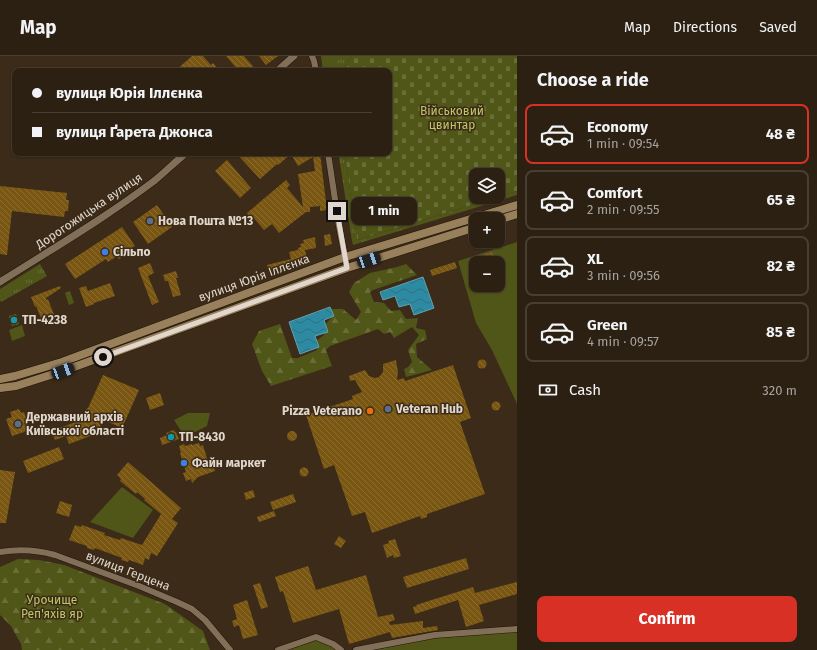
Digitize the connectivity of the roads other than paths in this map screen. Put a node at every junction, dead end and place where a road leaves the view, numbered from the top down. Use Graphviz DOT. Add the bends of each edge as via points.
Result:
graph roads {
  1 [pos="294,56"];
  2 [pos="312,56"];
  3 [pos="281,68"];
  4 [pos="315,68"];
  5 [pos="183,156"];
  6 [pos="328,156"];
  7 [pos="517,205"];
  8 [pos="517,214"];
  9 [pos="505,218"];
  10 [pos="469,229"];
  11 [pos="345,257"];
  12 [pos="347,268"];
  13 [pos="0,282"];
  14 [pos="0,379"];
  15 [pos="0,388"];
  16 [pos="0,552"];
  17 [pos="517,629"];
  18 [pos="230,650"];
  19 [pos="278,650"];
  20 [pos="341,650"];
  21 [pos="356,650"];
  1 -- 3 [label="street"];
  2 -- 4 [label="street"];
  5 -- 13 [label="street, Дорогожицька вулиця" via="129,199"];
  6 -- 11 [label="street"];
  7 -- 11 [label="main road, вулиця Юрія Іллєнка"];
  8 -- 9 [label="main road"];
  10 -- 12 [label="main road, вулиця Юрія Іллєнка"];
  11 -- 12 [label="street"];
  11 -- 14 [label="main road, вулиця Юрія Іллєнка" via="62,362"];
  12 -- 15 [label="main road, вулиця Юрія Іллєнка" via="63,371 16,386"];
  16 -- 18 [label="street, вулиця Герцена" via="43,552 140,586 192,609 205,620"];
  17 -- 21 [label="street" via="435,635"];
  19 -- 20 [label="street" via="316,637"];
}
